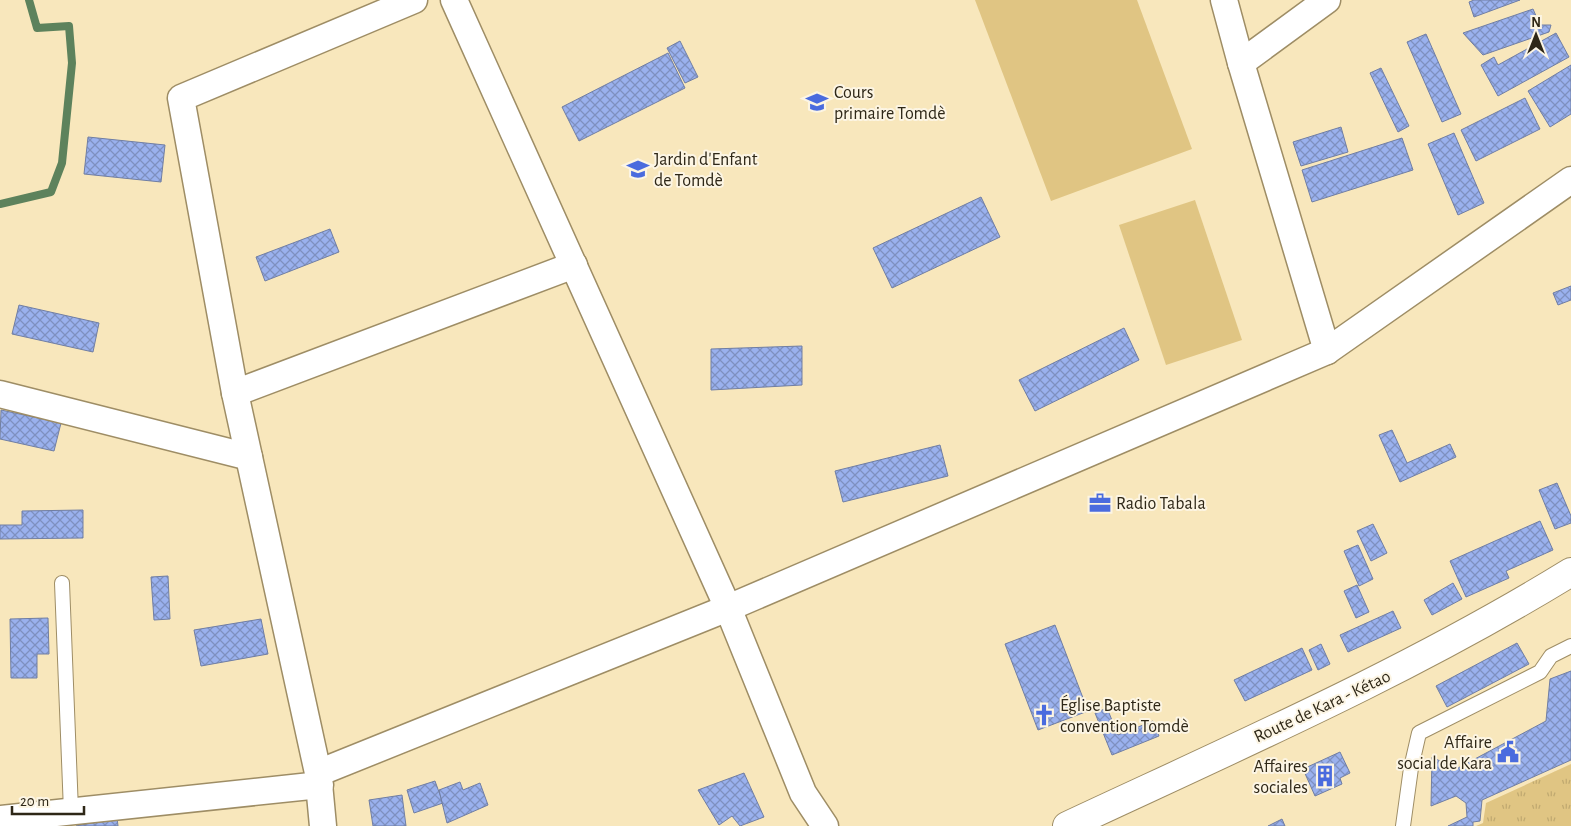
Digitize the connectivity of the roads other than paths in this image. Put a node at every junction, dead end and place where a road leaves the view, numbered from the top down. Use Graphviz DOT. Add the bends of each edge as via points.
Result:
graph roads {
  1 [pos="414,0"];
  2 [pos="454,0"];
  3 [pos="1224,0"];
  4 [pos="1327,0"];
  5 [pos="1241,64"];
  6 [pos="1571,180"];
  7 [pos="574,265"];
  8 [pos="1326,351"];
  9 [pos="235,393"];
  10 [pos="0,394"];
  11 [pos="249,457"];
  12 [pos="1571,572"];
  13 [pos="62,583"];
  14 [pos="728,608"];
  15 [pos="1571,646"];
  16 [pos="319,779"];
  17 [pos="71,812"];
  18 [pos="0,819"];
  19 [pos="323,826"];
  20 [pos="825,826"];
  21 [pos="1067,826"];
  22 [pos="1403,826"];
  1 -- 9 [label="street" via="181,98"];
  2 -- 7 [label="street"];
  3 -- 5 [label="street"];
  4 -- 5 [label="street"];
  5 -- 8 [label="street"];
  6 -- 8 [label="street"];
  7 -- 9 [label="street"];
  7 -- 14 [label="street"];
  8 -- 14 [label="street"];
  9 -- 11 [label="street"];
  10 -- 11 [label="street"];
  11 -- 16 [label="street"];
  12 -- 21 [label="main road, Route de Kara - Kétao" via="1459,638 1367,686"];
  13 -- 17 [label="lane"];
  14 -- 16 [label="street"];
  14 -- 20 [label="street" via="803,793"];
  15 -- 22 [label="lane" via="1551,656 1540,672 1419,733"];
  16 -- 17 [label="street"];
  16 -- 19 [label="street"];
  17 -- 18 [label="street"];
}
